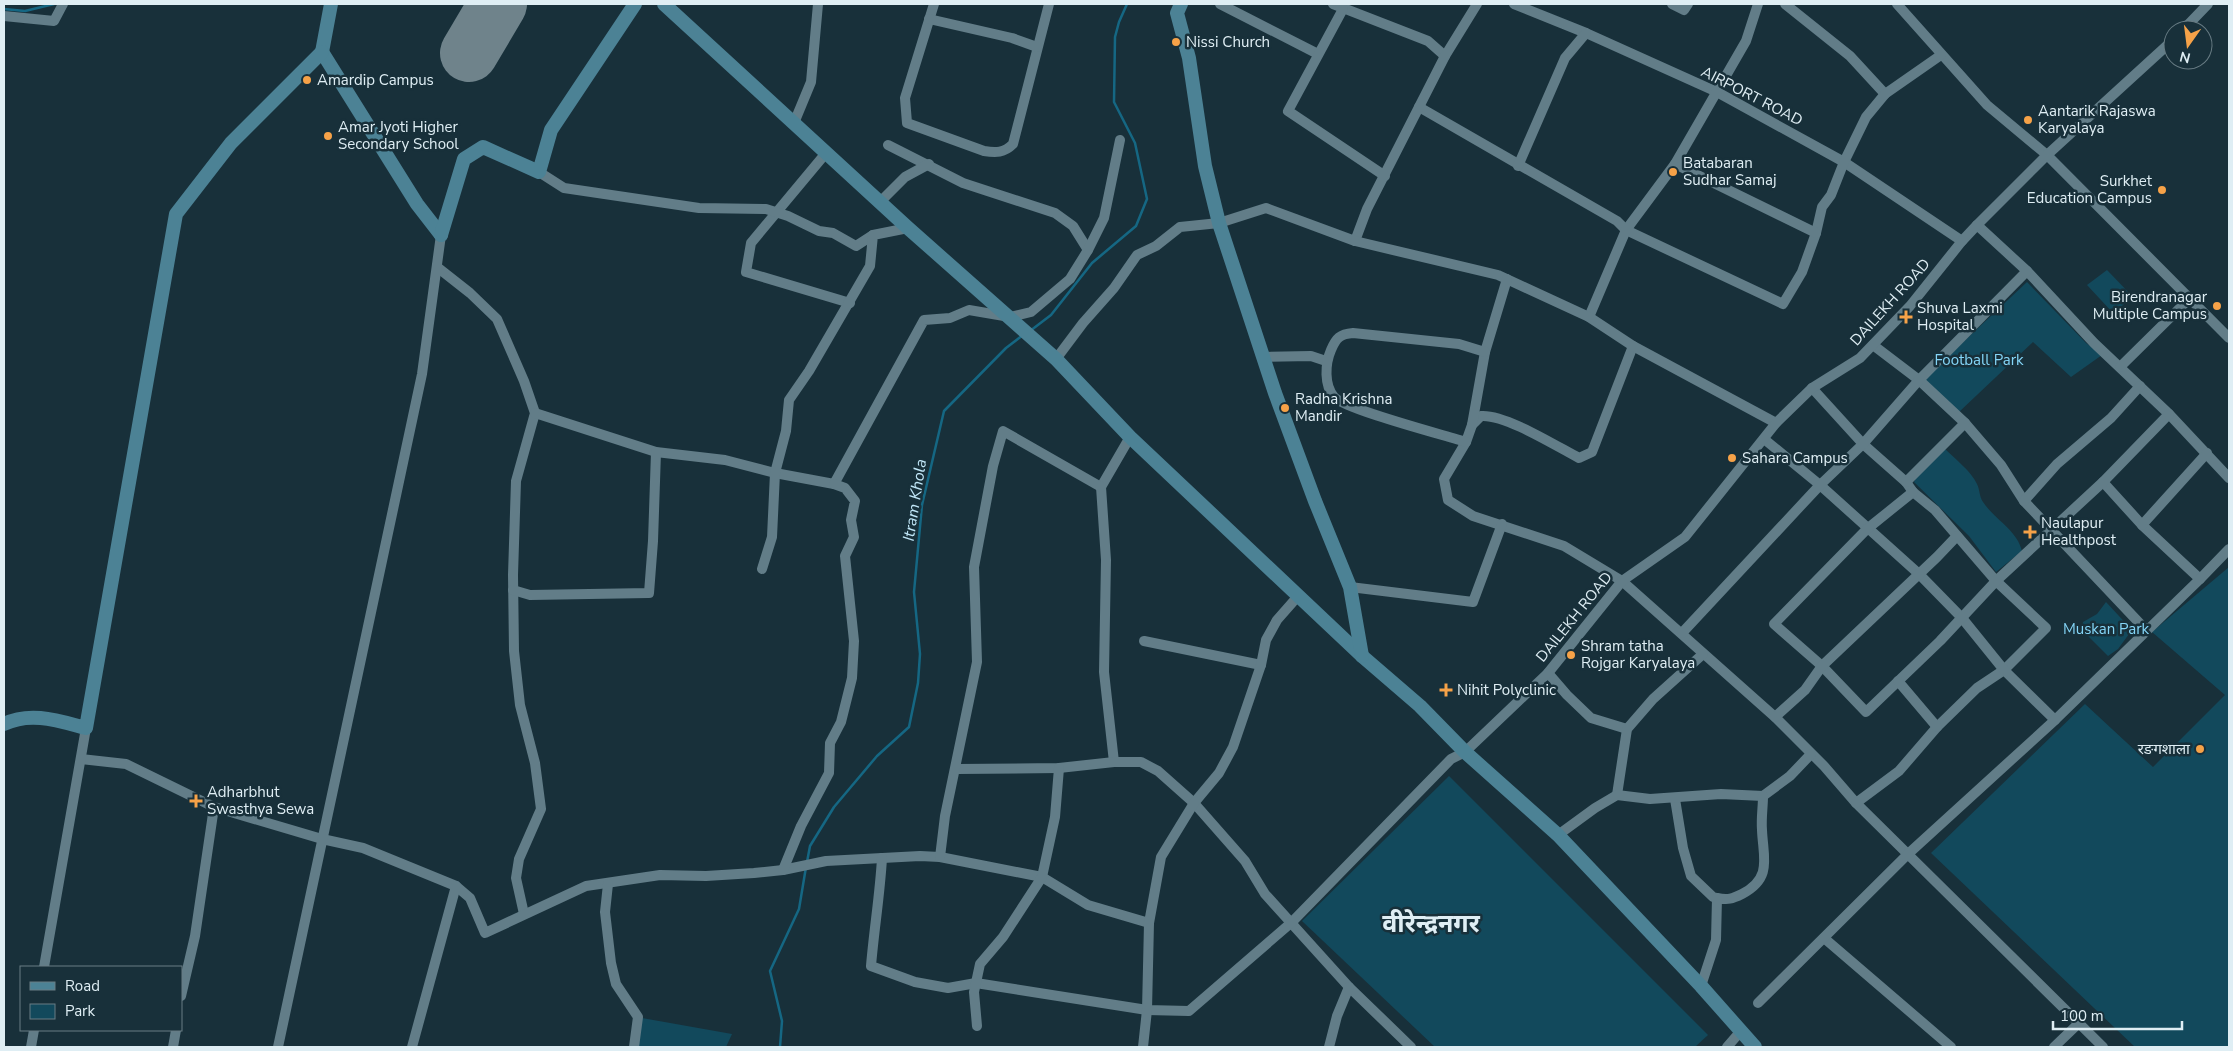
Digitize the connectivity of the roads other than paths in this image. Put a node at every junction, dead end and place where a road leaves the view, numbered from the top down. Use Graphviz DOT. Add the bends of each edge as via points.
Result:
graph roads {
  1 [pos="63,4"];
  2 [pos="331,4"];
  3 [pos="635,4"];
  4 [pos="664,4"];
  5 [pos="818,4"];
  6 [pos="934,4"];
  7 [pos="1049,4"];
  8 [pos="1181,4"];
  9 [pos="1220,4"];
  10 [pos="1333,4"];
  11 [pos="1477,4"];
  12 [pos="1514,4"];
  13 [pos="1672,4"];
  14 [pos="1688,4"];
  15 [pos="1758,4"];
  16 [pos="1785,4"];
  17 [pos="1897,4"];
  18 [pos="2208,4"];
  19 [pos="1343,9"];
  20 [pos="4,16"];
  21 [pos="930,20"];
  22 [pos="2193,20"];
  23 [pos="1586,33"];
  24 [pos="1037,47"];
  25 [pos="2163,49"];
  26 [pos="322,52"];
  27 [pos="1318,54"];
  28 [pos="1941,55"];
  29 [pos="1445,56"];
  30 [pos="1717,92"];
  31 [pos="1885,94"];
  32 [pos="1419,107"];
  33 [pos="794,123"];
  34 [pos="1120,140"];
  35 [pos="888,145"];
  36 [pos="826,153"];
  37 [pos="2047,155"];
  38 [pos="1844,162"];
  39 [pos="929,164"];
  40 [pos="1675,164"];
  41 [pos="1518,166"];
  42 [pos="539,172"];
  43 [pos="1385,176"];
  44 [pos="880,202"];
  45 [pos="776,212"];
  46 [pos="1219,223"];
  47 [pos="1977,225"];
  48 [pos="908,228"];
  49 [pos="1626,230"];
  50 [pos="1816,233"];
  51 [pos="873,234"];
  52 [pos="441,235"];
  53 [pos="1355,241"];
  54 [pos="1962,241"];
  55 [pos="1088,250"];
  56 [pos="437,266"];
  57 [pos="2027,271"];
  58 [pos="1508,279"];
  59 [pos="2189,299"];
  60 [pos="850,303"];
  61 [pos="1588,317"];
  62 [pos="1013,320"];
  63 [pos="2229,338"];
  64 [pos="1873,345"];
  65 [pos="1633,346"];
  66 [pos="1485,352"];
  67 [pos="1264,357"];
  68 [pos="1056,359"];
  69 [pos="1326,361"];
  70 [pos="2120,367"];
  71 [pos="1919,380"];
  72 [pos="2140,386"];
  73 [pos="1812,388"];
  74 [pos="535,413"];
  75 [pos="2169,414"];
  76 [pos="1776,423"];
  77 [pos="1965,423"];
  78 [pos="1472,425"];
  79 [pos="1130,437"];
  80 [pos="1764,439"];
  81 [pos="1466,442"];
  82 [pos="1863,444"];
  83 [pos="656,452"];
  84 [pos="2207,453"];
  85 [pos="775,473"];
  86 [pos="2229,478"];
  87 [pos="1906,482"];
  88 [pos="2102,482"];
  89 [pos="834,484"];
  90 [pos="1820,485"];
  91 [pos="1101,487"];
  92 [pos="1913,492"];
  93 [pos="2024,501"];
  94 [pos="1502,524"];
  95 [pos="2142,525"];
  96 [pos="1867,529"];
  97 [pos="2051,530"];
  98 [pos="1957,536"];
  99 [pos="2229,548"];
  100 [pos="762,569"];
  101 [pos="1919,574"];
  102 [pos="2200,579"];
  103 [pos="1622,581"];
  104 [pos="1996,581"];
  105 [pos="1350,587"];
  106 [pos="513,590"];
  107 [pos="1299,595"];
  108 [pos="1962,618"];
  109 [pos="2146,630"];
  110 [pos="1682,633"];
  111 [pos="1144,641"];
  112 [pos="1703,654"];
  113 [pos="1362,656"];
  114 [pos="1261,665"];
  115 [pos="1822,666"];
  116 [pos="2004,670"];
  117 [pos="1548,673"];
  118 [pos="1898,681"];
  119 [pos="1775,717"];
  120 [pos="2054,720"];
  121 [pos="4,724"];
  122 [pos="1937,727"];
  123 [pos="86,728"];
  124 [pos="1627,730"];
  125 [pos="1465,752"];
  126 [pos="1811,754"];
  127 [pos="81,759"];
  128 [pos="1114,762"];
  129 [pos="1059,768"];
  130 [pos="956,769"];
  131 [pos="1617,795"];
  132 [pos="1763,796"];
  133 [pos="1675,798"];
  134 [pos="1194,803"];
  135 [pos="1856,803"];
  136 [pos="214,807"];
  137 [pos="1558,835"];
  138 [pos="322,838"];
  139 [pos="1908,854"];
  140 [pos="940,857"];
  141 [pos="882,858"];
  142 [pos="783,870"];
  143 [pos="1042,877"];
  144 [pos="608,884"];
  145 [pos="456,886"];
  146 [pos="1717,898"];
  147 [pos="524,914"];
  148 [pos="1292,922"];
  149 [pos="1149,923"];
  150 [pos="1824,938"];
  151 [pos="44,966"];
  152 [pos="976,983"];
  153 [pos="1701,986"];
  154 [pos="1349,988"];
  155 [pos="182,992"];
  156 [pos="1758,1003"];
  157 [pos="1146,1010"];
  158 [pos="2078,1023"];
  159 [pos="977,1026"];
  160 [pos="34,1031"];
  161 [pos="176,1031"];
  162 [pos="1740,1032"];
  163 [pos="31,1047"];
  164 [pos="173,1047"];
  165 [pos="278,1047"];
  166 [pos="412,1047"];
  167 [pos="634,1047"];
  168 [pos="1143,1047"];
  169 [pos="1329,1047"];
  170 [pos="1411,1047"];
  171 [pos="1727,1047"];
  172 [pos="1756,1047"];
  173 [pos="1951,1047"];
  174 [pos="2054,1047"];
  175 [pos="2103,1047"];
  1 -- 20 [label="street" via="54,21"];
  2 -- 26 [label="street"];
  3 -- 42 [label="street" via="551,130"];
  4 -- 33 [label="street"];
  5 -- 33 [label="street" via="811,82"];
  6 -- 21 [label="street"];
  7 -- 24 [label="street"];
  8 -- 46 [label="street" via="1177,13 1189,58 1205,166"];
  9 -- 27 [label="street"];
  10 -- 19 [label="street"];
  11 -- 29 [label="street"];
  12 -- 23 [label="street, AIRPORT ROAD"];
  13 -- 14 [label="street" via="1684,10"];
  15 -- 30 [label="street" via="1746,41"];
  16 -- 31 [label="street" via="1850,56"];
  17 -- 28 [label="street"];
  18 -- 22 [label="street"];
  19 -- 27 [label="street"];
  19 -- 29 [label="street" via="1428,41"];
  21 -- 24 [label="street" via="1012,38"];
  21 -- 24 [label="street" via="905,98 907,123 984,151 995,153 1013,144"];
  23 -- 30 [label="street, AIRPORT ROAD"];
  23 -- 41 [label="street" via="1565,58"];
  25 -- 37 [label="street, DAILEKH ROAD"];
  26 -- 52 [label="street" via="417,204"];
  26 -- 123 [label="street" via="231,144 176,214"];
  27 -- 43 [label="street" via="1288,111"];
  28 -- 31 [label="street"];
  28 -- 37 [label="street" via="2000,117"];
  29 -- 32 [label="street"];
  30 -- 38 [label="street, AIRPORT ROAD"];
  30 -- 40 [label="street"];
  31 -- 38 [label="street" via="1866,118"];
  32 -- 41 [label="street"];
  32 -- 43 [label="street"];
  33 -- 36 [label="street"];
  34 -- 55 [label="street" via="1104,218"];
  35 -- 39 [label="street"];
  36 -- 44 [label="street"];
  36 -- 45 [label="street"];
  37 -- 47 [label="street, DAILEKH ROAD"];
  37 -- 59 [label="street"];
  38 -- 50 [label="street" via="1822,207"];
  38 -- 54 [label="street, AIRPORT ROAD"];
  39 -- 44 [label="street" via="905,177"];
  39 -- 55 [label="street" via="992,194 1055,213 1073,226"];
  40 -- 49 [label="street"];
  40 -- 50 [label="street"];
  41 -- 49 [label="street" via="1617,221"];
  42 -- 45 [label="street" via="564,188 699,208"];
  42 -- 52 [label="street" via="483,147 472,152 464,159"];
  43 -- 53 [label="street" via="1367,209"];
  44 -- 48 [label="street"];
  45 -- 51 [label="street" via="819,231 833,233 856,246"];
  45 -- 60 [label="street" via="751,243 746,272"];
  46 -- 53 [label="street" via="1266,208"];
  46 -- 67 [label="street"];
  46 -- 68 [label="street" via="1180,227 1156,246 1137,255"];
  47 -- 54 [label="street, DAILEKH ROAD"];
  47 -- 57 [label="street"];
  48 -- 51 [label="street"];
  48 -- 62 [label="street"];
  49 -- 50 [label="street" via="1783,304 1802,272"];
  49 -- 61 [label="street"];
  51 -- 60 [label="street" via="870,266"];
  52 -- 56 [label="street"];
  53 -- 58 [label="street"];
  54 -- 64 [label="street, DAILEKH ROAD" via="1910,306"];
  55 -- 62 [label="street" via="1070,279 1031,312"];
  56 -- 74 [label="street" via="497,319"];
  56 -- 138 [label="street" via="422,374"];
  57 -- 70 [label="street"];
  57 -- 71 [label="street"];
  58 -- 61 [label="street"];
  58 -- 66 [label="street"];
  59 -- 63 [label="street"];
  59 -- 70 [label="street"];
  60 -- 85 [label="street" via="789,400 786,431"];
  61 -- 65 [label="street"];
  62 -- 68 [label="street"];
  62 -- 89 [label="street" via="969,310 950,318 924,320"];
  64 -- 71 [label="street"];
  64 -- 73 [label="street, DAILEKH ROAD" via="1860,358"];
  65 -- 76 [label="street"];
  65 -- 78 [label="street" via="1592,452 1579,458 1489,415 1481,416"];
  66 -- 69 [label="street" via="1459,344 1353,332 1336,338"];
  66 -- 78 [label="street"];
  67 -- 69 [label="street" via="1311,356"];
  67 -- 105 [label="street" via="1315,501"];
  68 -- 79 [label="street"];
  69 -- 81 [label="street" via="1328,389 1336,399 1355,408"];
  70 -- 72 [label="street"];
  71 -- 77 [label="street"];
  71 -- 82 [label="street"];
  72 -- 75 [label="street"];
  72 -- 93 [label="street" via="2110,418 2057,464"];
  73 -- 76 [label="street, DAILEKH ROAD"];
  73 -- 82 [label="street"];
  74 -- 83 [label="street"];
  74 -- 106 [label="street" via="516,481"];
  75 -- 84 [label="street"];
  75 -- 88 [label="street"];
  76 -- 80 [label="street, DAILEKH ROAD"];
  77 -- 87 [label="street"];
  77 -- 93 [label="street" via="2001,465"];
  78 -- 81 [label="street"];
  79 -- 91 [label="street"];
  79 -- 107 [label="street"];
  80 -- 90 [label="street"];
  80 -- 103 [label="street, DAILEKH ROAD" via="1686,537"];
  81 -- 94 [label="street" via="1444,479 1448,500 1473,516"];
  82 -- 87 [label="street"];
  82 -- 90 [label="street"];
  83 -- 85 [label="street" via="725,460"];
  83 -- 106 [label="street" via="649,593 530,595"];
  84 -- 86 [label="street"];
  84 -- 95 [label="street"];
  85 -- 89 [label="street"];
  85 -- 100 [label="street" via="772,537"];
  87 -- 92 [label="street"];
  88 -- 95 [label="street"];
  88 -- 97 [label="street"];
  89 -- 142 [label="street" via="845,488 855,501 851,520 854,537 845,556 854,641 852,678 841,722 830,743 829,773 801,826"];
  90 -- 96 [label="street"];
  90 -- 110 [label="street"];
  91 -- 128 [label="street" via="1106,560 1104,672"];
  91 -- 130 [label="street" via="1003,431 974,567 977,662"];
  92 -- 96 [label="street"];
  92 -- 98 [label="street" via="1935,510"];
  93 -- 97 [label="street"];
  94 -- 103 [label="street" via="1564,546"];
  94 -- 105 [label="street" via="1473,602"];
  95 -- 102 [label="street"];
  96 -- 101 [label="street"];
  96 -- 115 [label="street" via="1774,624"];
  97 -- 104 [label="street"];
  97 -- 109 [label="street"];
  98 -- 101 [label="street"];
  98 -- 104 [label="street"];
  99 -- 102 [label="street"];
  101 -- 108 [label="street"];
  101 -- 115 [label="street"];
  102 -- 109 [label="street"];
  103 -- 110 [label="street"];
  103 -- 117 [label="street, DAILEKH ROAD"];
  104 -- 108 [label="street"];
  104 -- 116 [label="street" via="2046,628"];
  105 -- 113 [label="street"];
  106 -- 147 [label="street" via="514,651 520,705 535,763 541,809 519,859 516,878"];
  107 -- 113 [label="street"];
  107 -- 114 [label="street" via="1277,620 1266,640"];
  108 -- 116 [label="street"];
  108 -- 118 [label="street"];
  109 -- 120 [label="street"];
  110 -- 112 [label="street"];
  111 -- 114 [label="street"];
  112 -- 119 [label="street"];
  112 -- 124 [label="street" via="1653,699"];
  113 -- 125 [label="street" via="1420,706"];
  114 -- 134 [label="street" via="1233,747 1219,773"];
  115 -- 118 [label="street" via="1866,712"];
  115 -- 119 [label="street" via="1805,690"];
  116 -- 120 [label="street"];
  116 -- 122 [label="street" via="1977,688"];
  117 -- 124 [label="street" via="1591,718"];
  117 -- 125 [label="street, DAILEKH ROAD"];
  118 -- 122 [label="street"];
  119 -- 126 [label="street"];
  120 -- 139 [label="street"];
  121 -- 123 [label="street" via="21,717 34,717"];
  122 -- 135 [label="street" via="1900,771"];
  123 -- 127 [label="street"];
  124 -- 131 [label="street"];
  125 -- 137 [label="street"];
  125 -- 148 [label="street, DAILEKH ROAD" via="1451,760"];
  126 -- 132 [label="street" via="1790,776"];
  126 -- 135 [label="street"];
  127 -- 136 [label="street" via="126,764"];
  127 -- 151 [label="street"];
  128 -- 129 [label="street"];
  128 -- 134 [label="street" via="1141,762"];
  129 -- 130 [label="street"];
  129 -- 143 [label="street" via="1055,817"];
  130 -- 140 [label="street"];
  131 -- 133 [label="street"];
  131 -- 137 [label="street"];
  132 -- 133 [label="street" via="1721,794"];
  132 -- 146 [label="street" via="1762,830 1766,859 1761,877 1748,890 1729,900"];
  133 -- 146 [label="street" via="1691,876"];
  134 -- 148 [label="street"];
  134 -- 149 [label="street" via="1161,857"];
  135 -- 139 [label="street"];
  136 -- 138 [label="street"];
  136 -- 155 [label="street" via="195,936"];
  137 -- 153 [label="street"];
  138 -- 145 [label="street" via="363,848"];
  138 -- 165 [label="street"];
  139 -- 150 [label="street"];
  139 -- 158 [label="street"];
  140 -- 141 [label="street"];
  140 -- 143 [label="street"];
  141 -- 142 [label="street" via="826,861"];
  141 -- 152 [label="street, DAILEKH ROAD" via="871,966 915,982 948,988"];
  142 -- 144 [label="street" via="706,876 660,875"];
  143 -- 149 [label="street" via="1088,905"];
  143 -- 152 [label="street" via="1003,937 980,964"];
  144 -- 147 [label="street" via="586,886"];
  144 -- 167 [label="street" via="604,912 611,963 616,984 638,1017"];
  145 -- 147 [label="street" via="470,898 485,933"];
  145 -- 166 [label="street"];
  146 -- 153 [label="street" via="1716,940"];
  148 -- 154 [label="street"];
  148 -- 157 [label="street, DAILEKH ROAD" via="1189,1011"];
  149 -- 157 [label="street"];
  150 -- 156 [label="street"];
  150 -- 173 [label="street"];
  152 -- 157 [label="street, DAILEKH ROAD"];
  152 -- 159 [label="street"];
  153 -- 162 [label="street"];
  154 -- 169 [label="street"];
  154 -- 170 [label="street"];
  157 -- 168 [label="street"];
  158 -- 174 [label="street"];
  158 -- 175 [label="street"];
  160 -- 163 [label="street"];
  161 -- 164 [label="street"];
  162 -- 171 [label="street"];
  162 -- 172 [label="street"];
}
